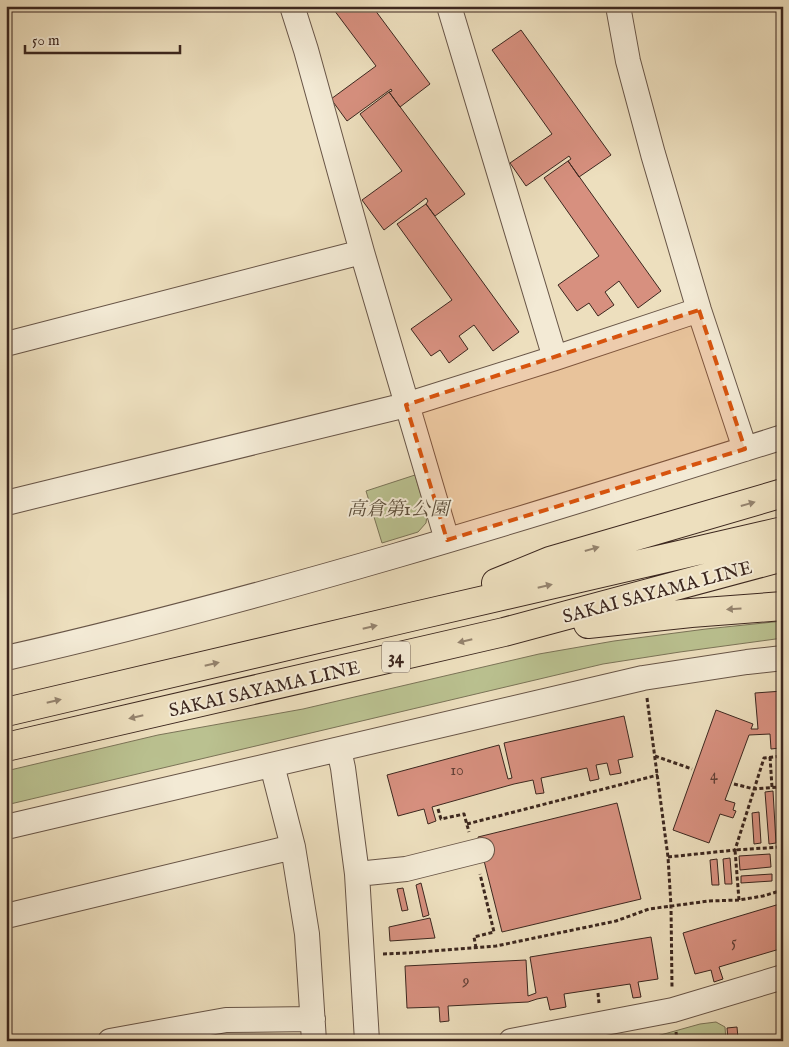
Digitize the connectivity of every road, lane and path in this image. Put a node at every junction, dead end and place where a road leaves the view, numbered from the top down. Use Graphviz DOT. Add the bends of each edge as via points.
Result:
graph roads {
  1 [pos="292,6"];
  2 [pos="449,6"];
  3 [pos="618,6"];
  4 [pos="362,252"];
  5 [pos="699,310"];
  6 [pos="6,344"];
  7 [pos="555,358"];
  8 [pos="406,405"];
  9 [pos="783,437"];
  10 [pos="745,449"];
  11 [pos="783,493"];
  12 [pos="6,504"];
  13 [pos="783,531"];
  14 [pos="448,540"];
  15 [pos="783,557"];
  16 [pos="783,606"];
  17 [pos="416,616"];
  18 [pos="504,632"];
  19 [pos="6,658"];
  20 [pos="783,658"];
  21 [pos="643,678"];
  22 [pos="6,712"];
  23 [pos="6,747"];
  24 [pos="339,750"];
  25 [pos="655,756"];
  26 [pos="783,756"];
  27 [pos="770,757"];
  28 [pos="272,765"];
  29 [pos="692,769"];
  30 [pos="658,775"];
  31 [pos="734,784"];
  32 [pos="772,787"];
  33 [pos="754,789"];
  34 [pos="780,795"];
  35 [pos="438,809"];
  36 [pos="467,824"];
  37 [pos="6,827"];
  38 [pos="293,847"];
  39 [pos="476,847"];
  40 [pos="780,847"];
  41 [pos="735,850"];
  42 [pos="668,857"];
  43 [pos="357,874"];
  44 [pos="783,890"];
  45 [pos="739,900"];
  46 [pos="671,906"];
  47 [pos="6,916"];
  48 [pos="476,948"];
  49 [pos="362,955"];
  50 [pos="783,977"];
  51 [pos="673,1010"];
  52 [pos="314,1030"];
  53 [pos="110,1041"];
  54 [pos="367,1041"];
  55 [pos="511,1041"];
  56 [pos="677,1041"];
  1 -- 4 [label="street"];
  2 -- 7 [label="street"];
  3 -- 5 [label="street" via="633,80"];
  4 -- 6 [label="street"];
  4 -- 8 [label="street"];
  5 -- 7 [label="street"];
  5 -- 10 [label="street"];
  7 -- 8 [label="street"];
  8 -- 12 [label="street"];
  8 -- 14 [label="street"];
  9 -- 10 [label="street"];
  10 -- 14 [label="street"];
  17 -- 11 [label="main road, one-way" via="550,561"];
  17 -- 13 [label="main road, SAKAI SAYAMA LINE / 34, one-way"];
  14 -- 19 [label="street" via="211,607"];
  15 -- 18 [label="main road, SAKAI SAYAMA LINE / 34"];
  16 -- 18 [label="main road, one-way" via="691,612"];
  22 -- 17 [label="main road, SAKAI SAYAMA LINE / 34, one-way"];
  18 -- 23 [label="main road, SAKAI SAYAMA LINE / 34, one-way"];
  20 -- 21 [label="street"];
  21 -- 24 [label="street"];
  21 -- 25 [label="path"];
  24 -- 28 [label="street"];
  24 -- 43 [label="street"];
  25 -- 29 [label="path"];
  25 -- 30 [label="path"];
  26 -- 27 [label="path"];
  27 -- 32 [label="path"];
  27 -- 33 [label="path" via="764,758"];
  28 -- 37 [label="street"];
  28 -- 38 [label="street"];
  30 -- 36 [label="path"];
  30 -- 42 [label="path"];
  31 -- 33 [label="path"];
  32 -- 33 [label="path"];
  32 -- 34 [label="path" via="780,787"];
  33 -- 41 [label="path"];
  35 -- 36 [label="path" via="441,819 464,814"];
  36 -- 39 [label="path"];
  38 -- 47 [label="street"];
  38 -- 52 [label="street" via="307,934"];
  39 -- 43 [label="street" via="406,869"];
  39 -- 48 [label="path" via="494,932 474,937"];
  40 -- 41 [label="path"];
  41 -- 42 [label="path"];
  41 -- 45 [label="path"];
  42 -- 46 [label="path"];
  43 -- 49 [label="street"];
  44 -- 45 [label="path"];
  45 -- 46 [label="path"];
  46 -- 48 [label="path" via="648,909 616,921"];
  46 -- 51 [label="path"];
  48 -- 49 [label="path"];
  49 -- 54 [label="street"];
  50 -- 51 [label="street"];
  51 -- 55 [label="street"];
  51 -- 56 [label="path"];
  52 -- 53 [label="street" via="226,1020"];
}
